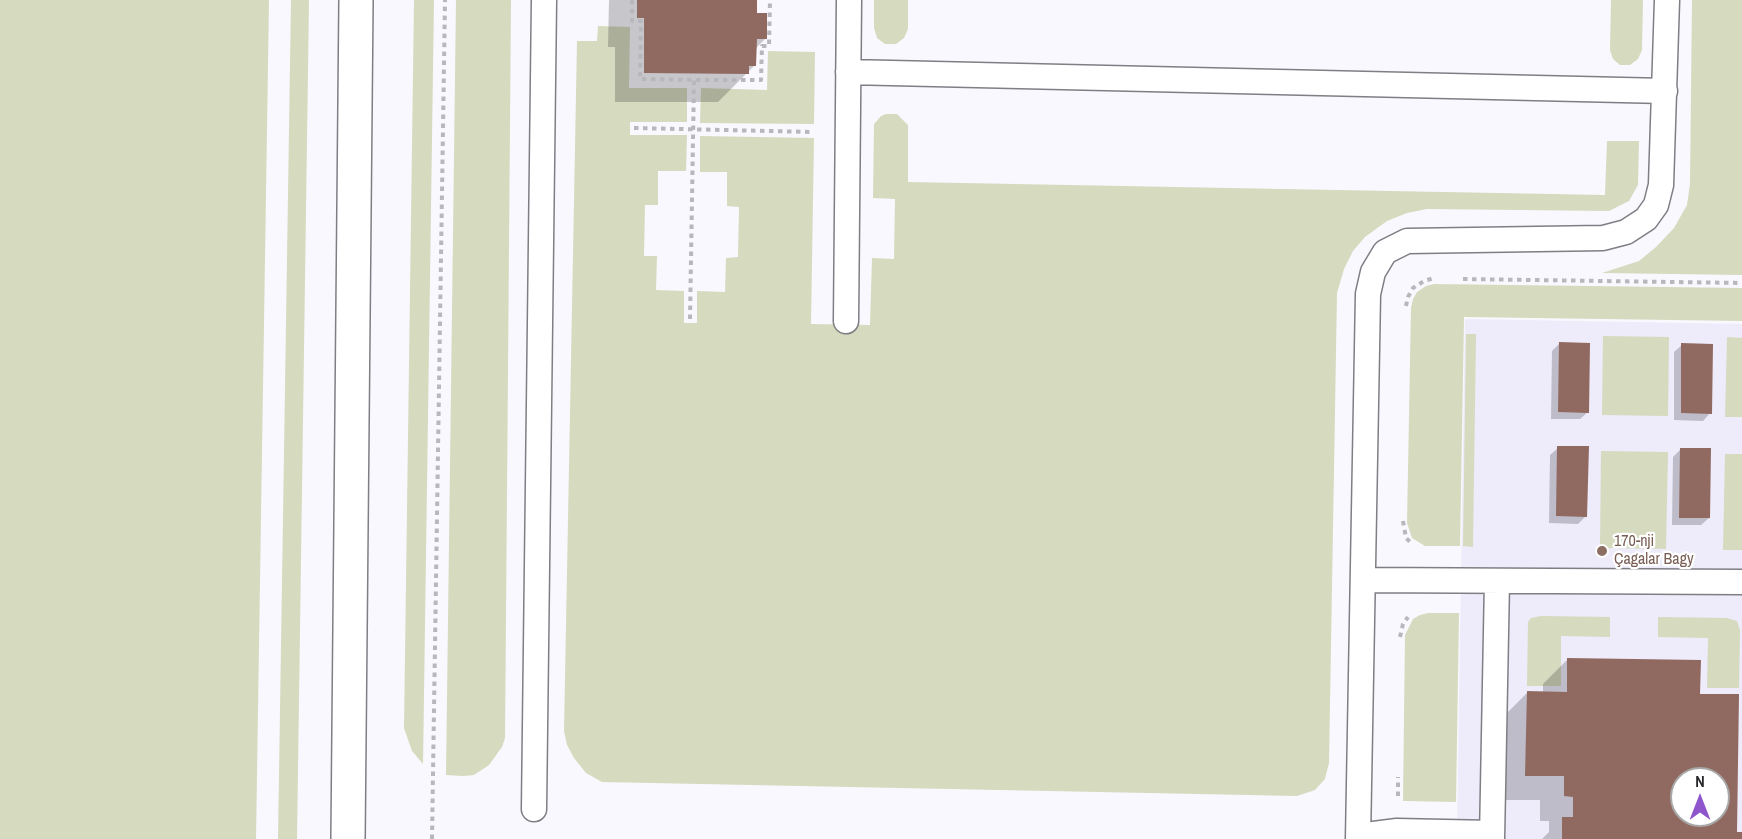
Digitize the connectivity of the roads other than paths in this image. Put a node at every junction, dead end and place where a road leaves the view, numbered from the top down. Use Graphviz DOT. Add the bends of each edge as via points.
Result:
graph roads {
  1 [pos="356,0"];
  2 [pos="544,0"];
  3 [pos="849,0"];
  4 [pos="1667,0"];
  5 [pos="848,72"];
  6 [pos="1665,91"];
  7 [pos="846,321"];
  8 [pos="1363,580"];
  9 [pos="1497,581"];
  10 [pos="1742,582"];
  11 [pos="534,809"];
  12 [pos="1492,836"];
  13 [pos="1358,837"];
  14 [pos="348,839"];
  1 -- 14 [label="street"];
  2 -- 11 [label="lane"];
  3 -- 5 [label="lane"];
  4 -- 6 [label="lane"];
  5 -- 6 [label="lane"];
  5 -- 7 [label="lane"];
  6 -- 8 [label="lane" via="1661,185 1656,206 1646,219 1626,232 1603,238 1407,241 1385,252 1373,272 1368,294"];
  8 -- 9 [label="lane"];
  8 -- 13 [label="lane"];
  9 -- 10 [label="lane"];
  9 -- 12 [label="lane"];
  12 -- 13 [label="lane" via="1397,831"];
}
